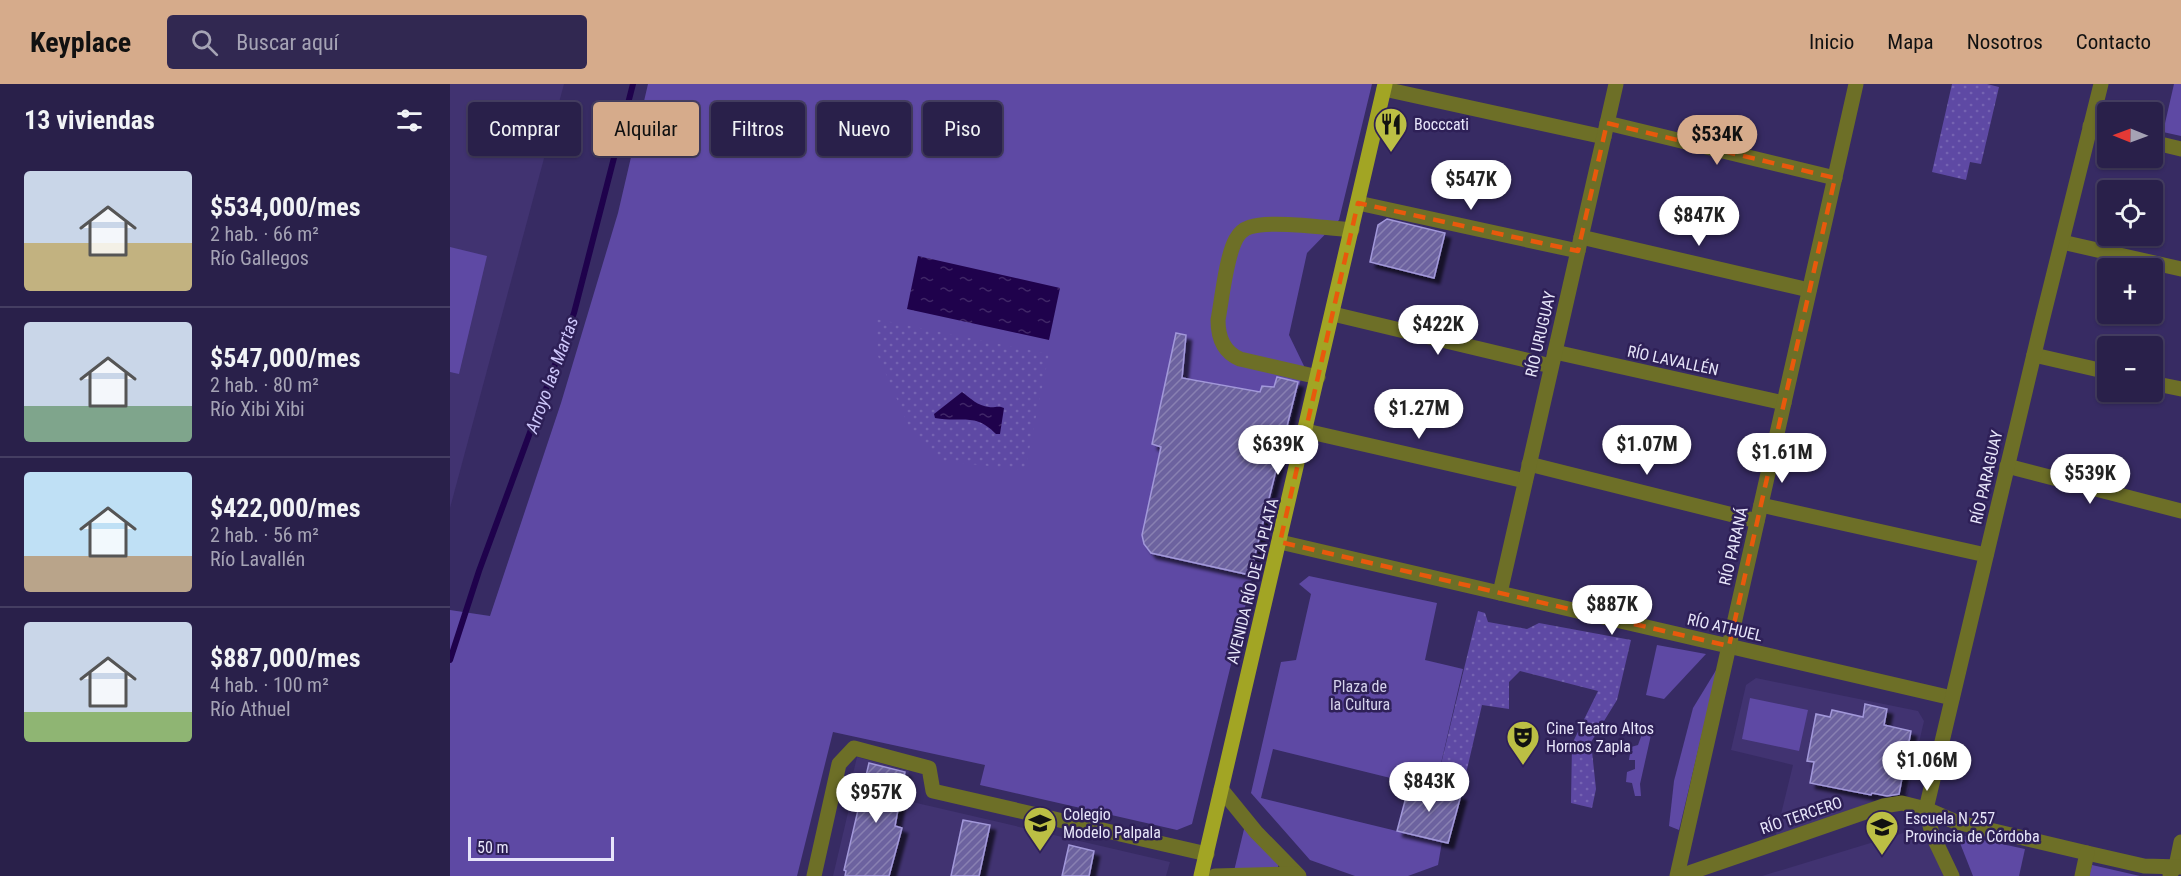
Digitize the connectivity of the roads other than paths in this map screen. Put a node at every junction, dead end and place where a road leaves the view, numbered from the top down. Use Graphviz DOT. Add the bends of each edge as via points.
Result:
graph roads {
  1 [pos="1616,84"];
  2 [pos="1856,84"];
  3 [pos="2101,84"];
  4 [pos="1385,86"];
  5 [pos="2090,126"];
  6 [pos="2097,128"];
  7 [pos="1606,130"];
  8 [pos="2163,145"];
  9 [pos="2181,149"];
  10 [pos="1835,178"];
  11 [pos="1358,203"];
  12 [pos="1352,230"];
  13 [pos="2062,242"];
  14 [pos="1579,244"];
  15 [pos="2181,269"];
  16 [pos="1809,290"];
  17 [pos="1333,314"];
  18 [pos="2034,355"];
  19 [pos="1553,359"];
  20 [pos="2097,369"];
  21 [pos="1318,377"];
  22 [pos="2163,385"];
  23 [pos="2181,389"];
  24 [pos="1784,403"];
  25 [pos="1306,431"];
  26 [pos="1529,464"];
  27 [pos="2007,466"];
  28 [pos="1525,481"];
  29 [pos="1761,505"];
  30 [pos="2181,511"];
  31 [pos="1757,521"];
  32 [pos="1280,542"];
  33 [pos="1986,555"];
  34 [pos="1500,593"];
  35 [pos="1729,646"];
  36 [pos="1952,698"];
  37 [pos="1221,789"];
  38 [pos="1926,809"];
  39 [pos="2181,842"];
  40 [pos="2087,853"];
  41 [pos="1207,854"];
  42 [pos="2175,870"];
  43 [pos="1297,875"];
  44 [pos="814,876"];
  45 [pos="1201,876"];
  46 [pos="1215,876"];
  47 [pos="1678,876"];
  48 [pos="1952,876"];
  49 [pos="2082,876"];
  1 -- 7 [label="street, RÍO URUGUAY"];
  2 -- 10 [label="street, RÍO PARANÁ"];
  3 -- 5 [label="street, RÍO PARAGUAY"];
  4 -- 7 [label="street"];
  4 -- 11 [label="main road, AVENIDA RÍO DE LA PLATA"];
  5 -- 6 [label="street"];
  5 -- 13 [label="street, RÍO PARAGUAY"];
  7 -- 10 [label="street"];
  7 -- 14 [label="street, RÍO URUGUAY"];
  8 -- 9 [label="street"];
  10 -- 16 [label="street, RÍO PARANÁ"];
  11 -- 12 [label="main road, AVENIDA RÍO DE LA PLATA"];
  11 -- 14 [label="street"];
  12 -- 17 [label="main road, AVENIDA RÍO DE LA PLATA"];
  12 -- 21 [label="street" via="1251,226 1236,238 1231,251 1218,320 1218,332 1226,350 1239,360"];
  13 -- 15 [label="street"];
  13 -- 18 [label="street, RÍO PARAGUAY"];
  14 -- 16 [label="street"];
  14 -- 19 [label="street, RÍO URUGUAY"];
  16 -- 24 [label="street, RÍO PARANÁ"];
  17 -- 19 [label="street, RÍO LAVALLÉN"];
  17 -- 21 [label="main road, AVENIDA RÍO DE LA PLATA"];
  18 -- 20 [label="street"];
  18 -- 27 [label="street, RÍO PARAGUAY"];
  19 -- 24 [label="street, RÍO LAVALLÉN"];
  19 -- 26 [label="street, RÍO URUGUAY"];
  21 -- 25 [label="main road, AVENIDA RÍO DE LA PLATA"];
  22 -- 23 [label="street"];
  24 -- 29 [label="street, RÍO PARANÁ"];
  25 -- 28 [label="street"];
  25 -- 32 [label="main road, AVENIDA RÍO DE LA PLATA"];
  26 -- 28 [label="street, RÍO URUGUAY"];
  26 -- 31 [label="street"];
  27 -- 30 [label="street"];
  27 -- 33 [label="street, RÍO PARAGUAY"];
  28 -- 34 [label="street, RÍO URUGUAY"];
  29 -- 31 [label="street, RÍO PARANÁ"];
  29 -- 33 [label="street"];
  31 -- 35 [label="street, RÍO PARANÁ"];
  32 -- 34 [label="street, RÍO ATHUEL"];
  32 -- 37 [label="main road, AVENIDA RÍO DE LA PLATA"];
  33 -- 36 [label="street, RÍO PARAGUAY"];
  34 -- 35 [label="street, RÍO ATHUEL"];
  35 -- 36 [label="street, RÍO ATHUEL"];
  35 -- 47 [label="street, RÍO PARANÁ"];
  36 -- 38 [label="street, RÍO PARAGUAY"];
  37 -- 41 [label="main road, AVENIDA RÍO DE LA PLATA"];
  37 -- 43 [label="street"];
  38 -- 40 [label="street, RÍO TERCERO" via="1956,822"];
  38 -- 47 [label="street, RÍO TERCERO" via="1902,803 1883,806"];
  38 -- 48 [label="street, RÍO PARAGUAY" via="1932,834"];
  39 -- 42 [label="street"];
  40 -- 42 [label="street, RÍO TERCERO"];
  40 -- 49 [label="street"];
  41 -- 44 [label="street" via="933,791 929,768 854,748 839,764"];
  41 -- 45 [label="main road, AVENIDA RÍO DE LA PLATA"];
  43 -- 46 [label="street"];
}
